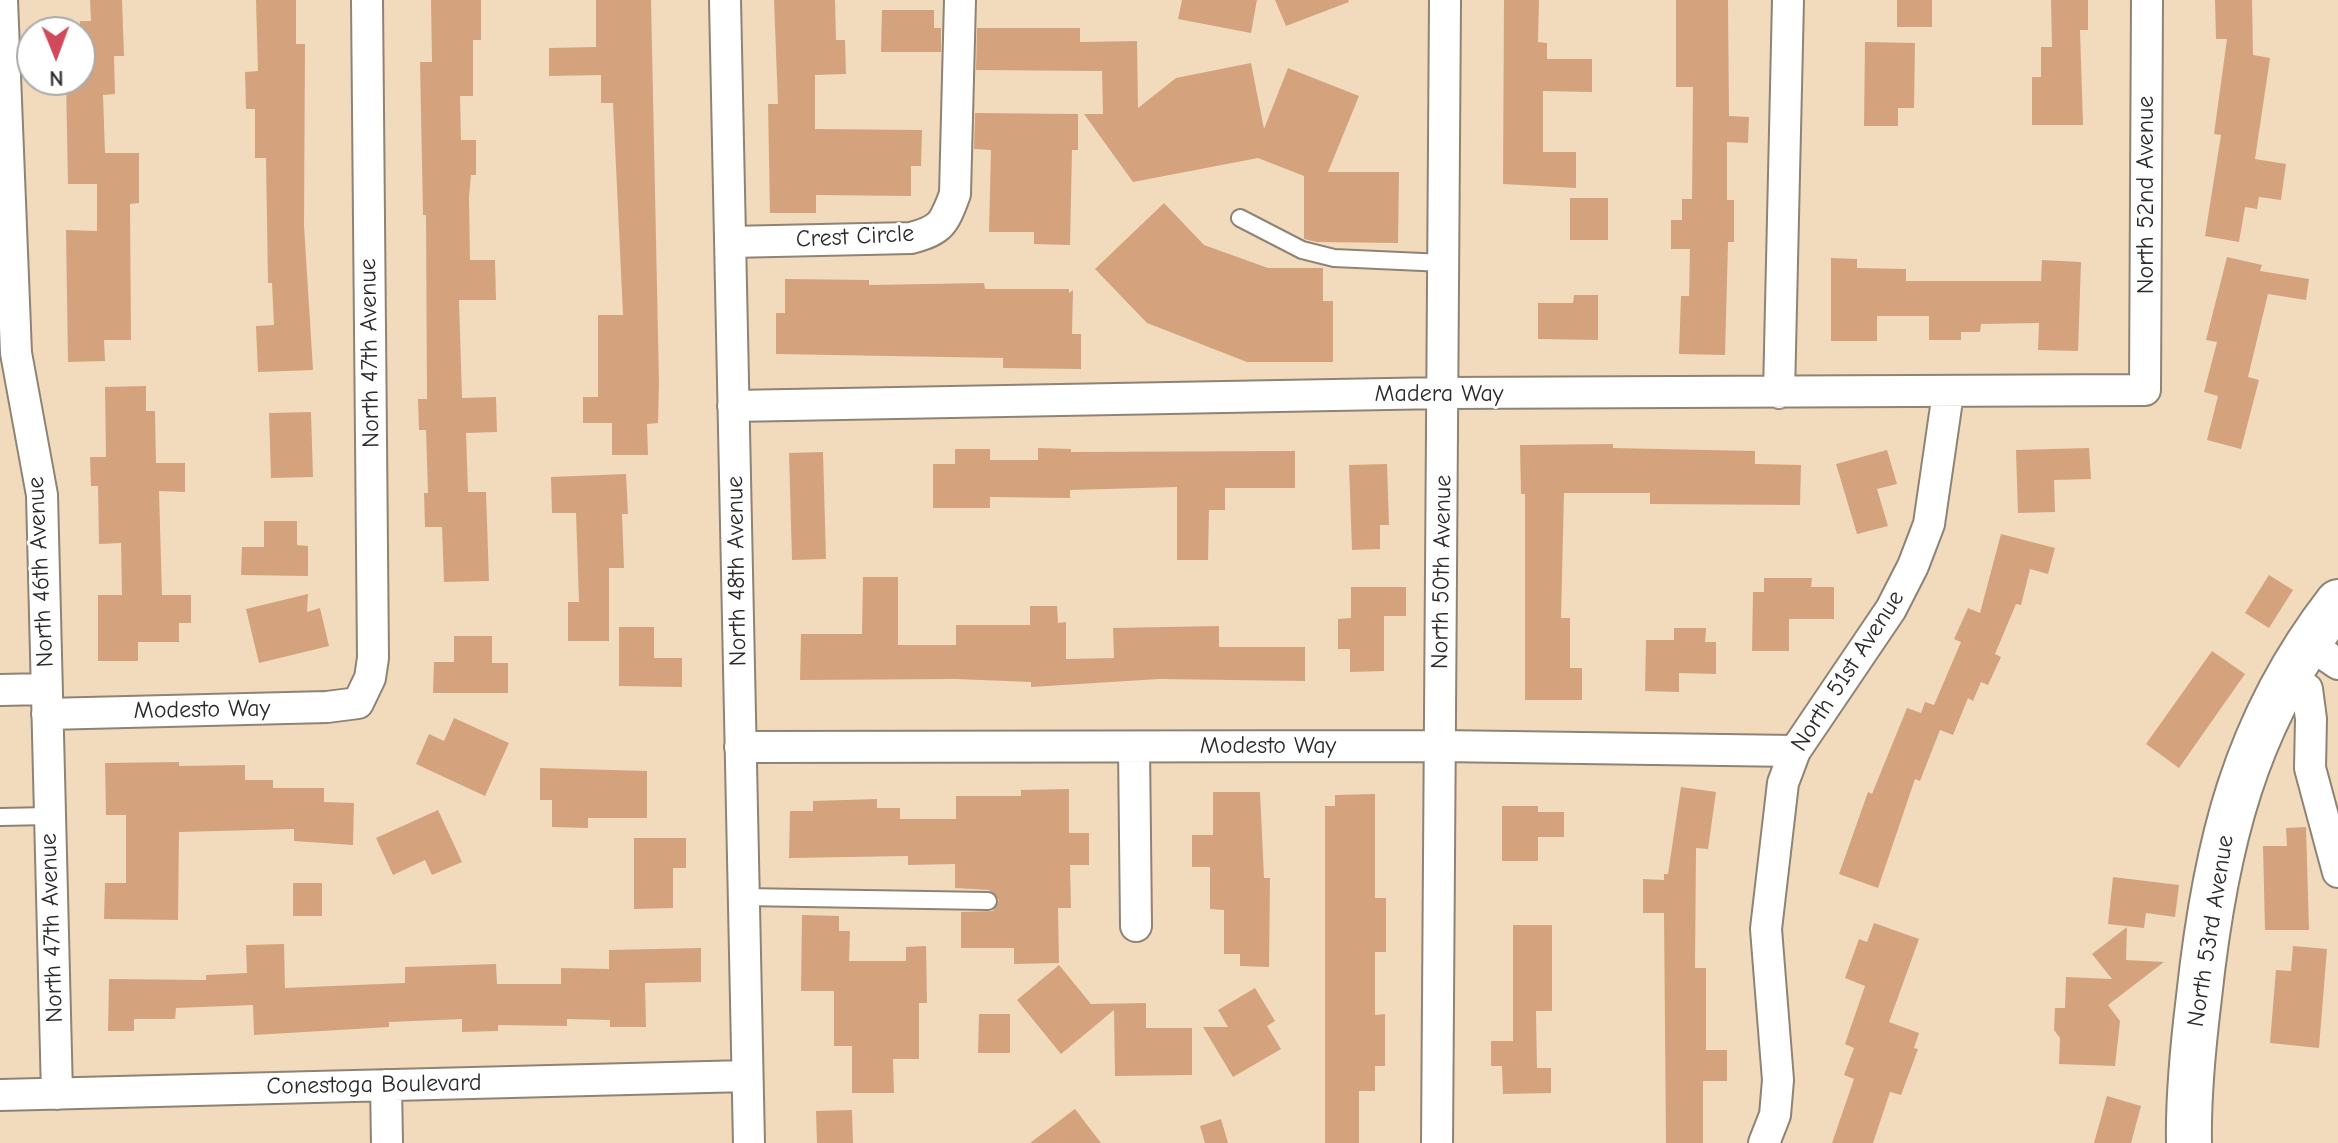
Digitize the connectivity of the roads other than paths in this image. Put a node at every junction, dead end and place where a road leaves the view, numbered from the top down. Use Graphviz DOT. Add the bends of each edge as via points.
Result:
graph roads {
  1 [pos="2,0"];
  2 [pos="367,0"];
  3 [pos="725,0"];
  4 [pos="960,0"];
  5 [pos="1445,0"];
  6 [pos="1788,0"];
  7 [pos="2147,0"];
  8 [pos="2,43"];
  9 [pos="1240,218"];
  10 [pos="730,242"];
  11 [pos="1444,263"];
  12 [pos="8,353"];
  13 [pos="2145,390"];
  14 [pos="1443,393"];
  15 [pos="1779,393"];
  16 [pos="1948,393"];
  17 [pos="733,406"];
  18 [pos="2338,602"];
  19 [pos="2310,660"];
  20 [pos="0,690"];
  21 [pos="46,701"];
  22 [pos="358,703"];
  23 [pos="1440,746"];
  24 [pos="740,747"];
  25 [pos="1134,747"];
  26 [pos="1795,751"];
  27 [pos="49,816"];
  28 [pos="0,817"];
  29 [pos="2338,872"];
  30 [pos="743,897"];
  31 [pos="988,901"];
  32 [pos="1136,926"];
  33 [pos="747,1076"];
  34 [pos="386,1085"];
  35 [pos="57,1094"];
  36 [pos="0,1095"];
  37 [pos="387,1143"];
  38 [pos="749,1143"];
  39 [pos="1437,1143"];
  40 [pos="1764,1143"];
  41 [pos="2189,1143"];
  1 -- 8 [label="street, North 46th Avenue"];
  2 -- 22 [label="street, North 47th Avenue" via="373,658"];
  3 -- 10 [label="street, North 48th Avenue"];
  4 -- 10 [label="street, Crest Circle" via="955,194 935,232 911,238"];
  5 -- 11 [label="street, North 50th Avenue"];
  6 -- 15 [label="street"];
  7 -- 13 [label="street, North 52nd Avenue"];
  8 -- 12 [label="street, North 46th Avenue"];
  9 -- 11 [label="lane" via="1302,250 1334,258"];
  10 -- 17 [label="street, North 48th Avenue"];
  11 -- 14 [label="street, North 50th Avenue"];
  12 -- 21 [label="street, North 46th Avenue" via="42,495"];
  13 -- 16 [label="street, Madera Way"];
  14 -- 15 [label="street, Madera Way"];
  14 -- 17 [label="street, Madera Way"];
  14 -- 23 [label="street, North 50th Avenue"];
  15 -- 16 [label="street, Madera Way"];
  16 -- 26 [label="street, North 51st Avenue" via="1929,524 1913,566 1891,609"];
  17 -- 24 [label="street, North 48th Avenue"];
  18 -- 19 [label="street, North 53rd Avenue"];
  19 -- 29 [label="street" via="2310,768"];
  19 -- 41 [label="street, North 53rd Avenue" via="2254,745 2223,840 2197,1009"];
  20 -- 21 [label="street, Modesto Way"];
  21 -- 22 [label="street, Modesto Way" via="327,707"];
  21 -- 27 [label="street, North 47th Avenue"];
  23 -- 25 [label="street, Modesto Way"];
  23 -- 26 [label="street, Modesto Way"];
  23 -- 39 [label="street, North 50th Avenue"];
  24 -- 25 [label="street, Modesto Way"];
  24 -- 30 [label="street, North 48th Avenue"];
  25 -- 32 [label="street"];
  26 -- 40 [label="street, North 51st Avenue" via="1783,783 1766,929 1778,1080 1775,1115"];
  27 -- 28 [label="lane"];
  27 -- 35 [label="street, North 47th Avenue"];
  30 -- 31 [label="lane"];
  30 -- 33 [label="street, North 48th Avenue"];
  33 -- 34 [label="street, Conestoga Boulevard"];
  33 -- 38 [label="street, North 48th Avenue"];
  34 -- 35 [label="street, Conestoga Boulevard"];
  34 -- 37 [label="street"];
  35 -- 36 [label="street, Conestoga Boulevard"];
}
